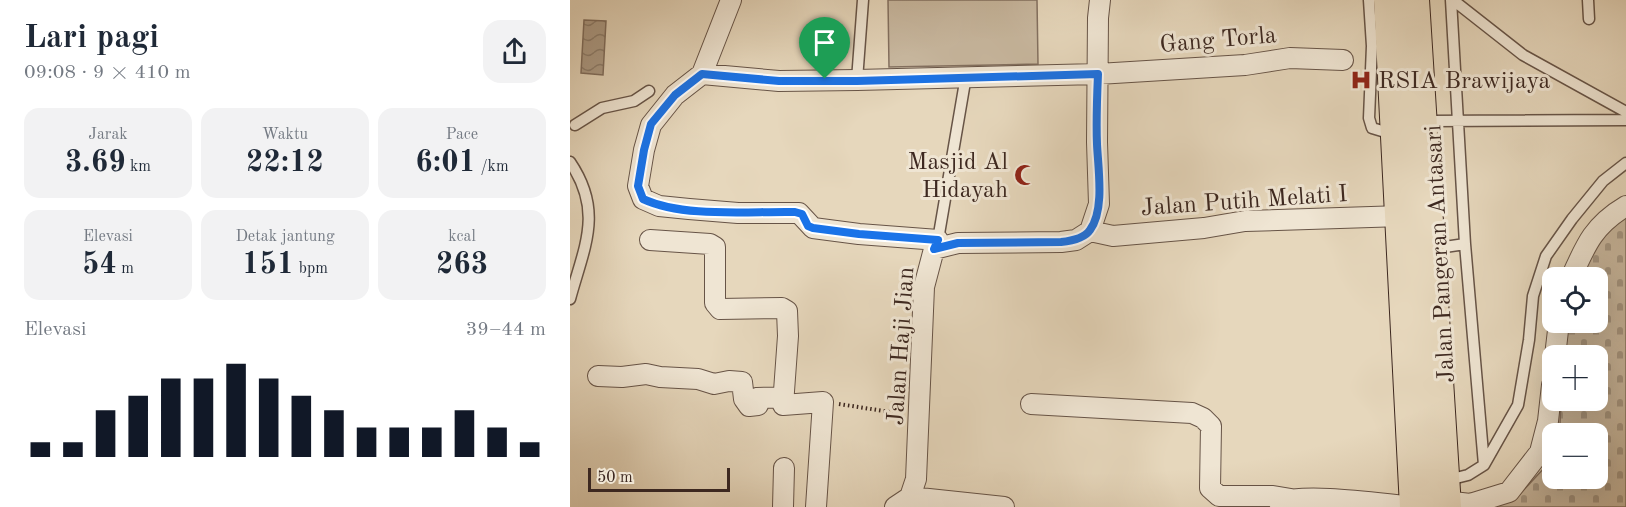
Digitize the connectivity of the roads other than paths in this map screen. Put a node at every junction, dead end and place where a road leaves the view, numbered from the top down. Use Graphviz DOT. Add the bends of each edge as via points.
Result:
graph roads {
  1 [pos="731,0"];
  2 [pos="864,0"];
  3 [pos="1100,0"];
  4 [pos="1369,0"];
  5 [pos="1390,0"];
  6 [pos="1396,0"];
  7 [pos="1413,0"];
  8 [pos="1426,0"];
  9 [pos="1452,0"];
  10 [pos="1588,0"];
  11 [pos="1589,19"];
  12 [pos="1343,60"];
  13 [pos="702,74"];
  14 [pos="1098,74"];
  15 [pos="966,76"];
  16 [pos="857,81"];
  17 [pos="649,91"];
  18 [pos="1626,112"];
  19 [pos="1626,120"];
  20 [pos="1444,121"];
  21 [pos="575,126"];
  22 [pos="1397,129"];
  23 [pos="570,162"];
  24 [pos="1626,163"];
  25 [pos="1626,206"];
  26 [pos="1402,216"];
  27 [pos="1090,231"];
  28 [pos="650,240"];
  29 [pos="936,244"];
  30 [pos="1452,246"];
  31 [pos="1576,267"];
  32 [pos="570,299"];
  33 [pos="598,376"];
  34 [pos="783,397"];
  35 [pos="1030,404"];
  36 [pos="1549,411"];
  37 [pos="1484,465"];
  38 [pos="784,468"];
  39 [pos="1291,499"];
  40 [pos="1446,500"];
  41 [pos="903,502"];
  42 [pos="783,507"];
  43 [pos="816,507"];
  44 [pos="1004,507"];
  45 [pos="1262,507"];
  46 [pos="1416,507"];
  1 -- 13 [label="street"];
  2 -- 16 [label="lane"];
  3 -- 14 [label="street"];
  4 -- 22 [label="lane" via="1369,118 1372,128"];
  5 -- 22 [label="main road, Jalan Pangeran Antasari"];
  6 -- 40 [label="main road"];
  7 -- 40 [label="main road"];
  8 -- 20 [label="main road, Jalan Pangeran Antasari"];
  9 -- 18 [label="lane" via="1523,55"];
  9 -- 20 [label="lane"];
  10 -- 11 [label="lane"];
  12 -- 14 [label="street, Gang Torla" via="1290,58 1245,65"];
  13 -- 16 [label="street, Gang Torla" via="779,81"];
  13 -- 29 [label="street" via="675,95 651,124 638,186 643,199 659,206 689,209 795,212 802,214 808,226 825,231"];
  14 -- 15 [label="street, Gang Torla"];
  14 -- 27 [label="street" via="1100,194"];
  15 -- 16 [label="street, Gang Torla"];
  15 -- 29 [label="lane"];
  17 -- 21 [label="lane" via="634,101 602,108"];
  19 -- 20 [label="lane"];
  20 -- 30 [label="main road, Jalan Pangeran Antasari"];
  22 -- 26 [label="main road, Jalan Pangeran Antasari"];
  23 -- 32 [label="lane" via="589,203 589,230"];
  24 -- 37 [label="lane" via="1603,182 1546,256 1533,296 1518,405"];
  25 -- 31 [label="street" via="1597,227"];
  26 -- 27 [label="street, Jalan Putih Melati I" via="1245,220 1204,228 1113,236"];
  26 -- 46 [label="main road, Jalan Pangeran Antasari"];
  27 -- 29 [label="street, Jalan Haji Jian" via="1076,240 1061,242"];
  28 -- 34 [label="street" via="715,247 715,303 720,309 787,311"];
  29 -- 41 [label="street, Jalan Haji Jian" via="924,287 916,479"];
  30 -- 37 [label="lane"];
  30 -- 40 [label="main road, Jalan Pangeran Antasari"];
  33 -- 34 [label="street" via="646,374 714,384 742,382 749,406 758,405 757,398"];
  34 -- 43 [label="street" via="783,405 823,402"];
  35 -- 39 [label="street" via="1192,413 1211,426 1210,488 1219,496 1273,495"];
  36 -- 40 [label="street" via="1540,452 1509,492 1470,504"];
  37 -- 40 [label="lane" via="1468,475"];
  38 -- 42 [label="street"];
  39 -- 45 [label="street"];
  39 -- 46 [label="street"];
  41 -- 44 [label="street"];
}
